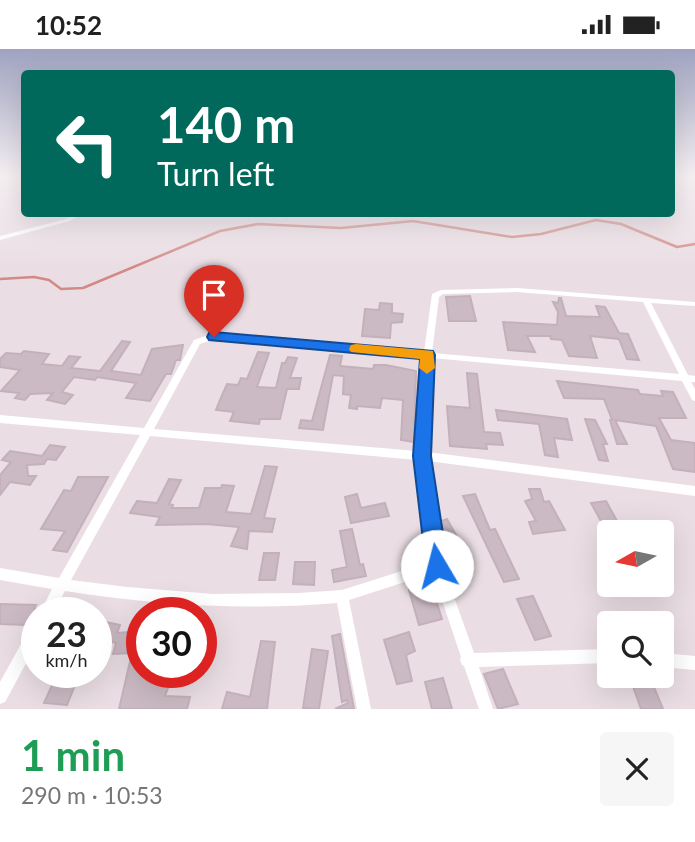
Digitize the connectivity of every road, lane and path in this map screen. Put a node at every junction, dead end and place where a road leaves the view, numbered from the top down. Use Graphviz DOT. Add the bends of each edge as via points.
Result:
graph roads {
  1 [pos="73,217"];
  2 [pos="0,237"];
  3 [pos="645,299"];
  4 [pos="695,304"];
  5 [pos="428,355"];
  6 [pos="690,379"];
  7 [pos="695,398"];
  8 [pos="0,419"];
  9 [pos="145,431"];
  10 [pos="422,456"];
  11 [pos="695,491"];
  12 [pos="437,566"];
  13 [pos="0,574"];
  14 [pos="61,585"];
  15 [pos="342,596"];
  16 [pos="55,597"];
  17 [pos="597,656"];
  18 [pos="21,658"];
  19 [pos="467,660"];
  20 [pos="674,661"];
  21 [pos="695,663"];
  22 [pos="0,697"];
  23 [pos="364,709"];
  24 [pos="486,709"];
  1 -- 2 [label="street"];
  3 -- 4 [label="street"];
  3 -- 5 [label="street" via="517,290 441,292 435,296"];
  3 -- 6 [label="street"];
  5 -- 6 [label="street"];
  5 -- 9 [label="street" via="207,336 197,342"];
  5 -- 10 [label="street"];
  6 -- 7 [label="street"];
  8 -- 9 [label="street"];
  9 -- 10 [label="street"];
  9 -- 14 [label="street"];
  10 -- 11 [label="street"];
  10 -- 12 [label="street"];
  12 -- 15 [label="street"];
  12 -- 19 [label="street"];
  13 -- 14 [label="street"];
  14 -- 15 [label="street" via="214,601 287,603"];
  14 -- 16 [label="street"];
  15 -- 23 [label="street"];
  17 -- 19 [label="street"];
  18 -- 22 [label="street"];
  19 -- 24 [label="street"];
  20 -- 21 [label="street"];
}
